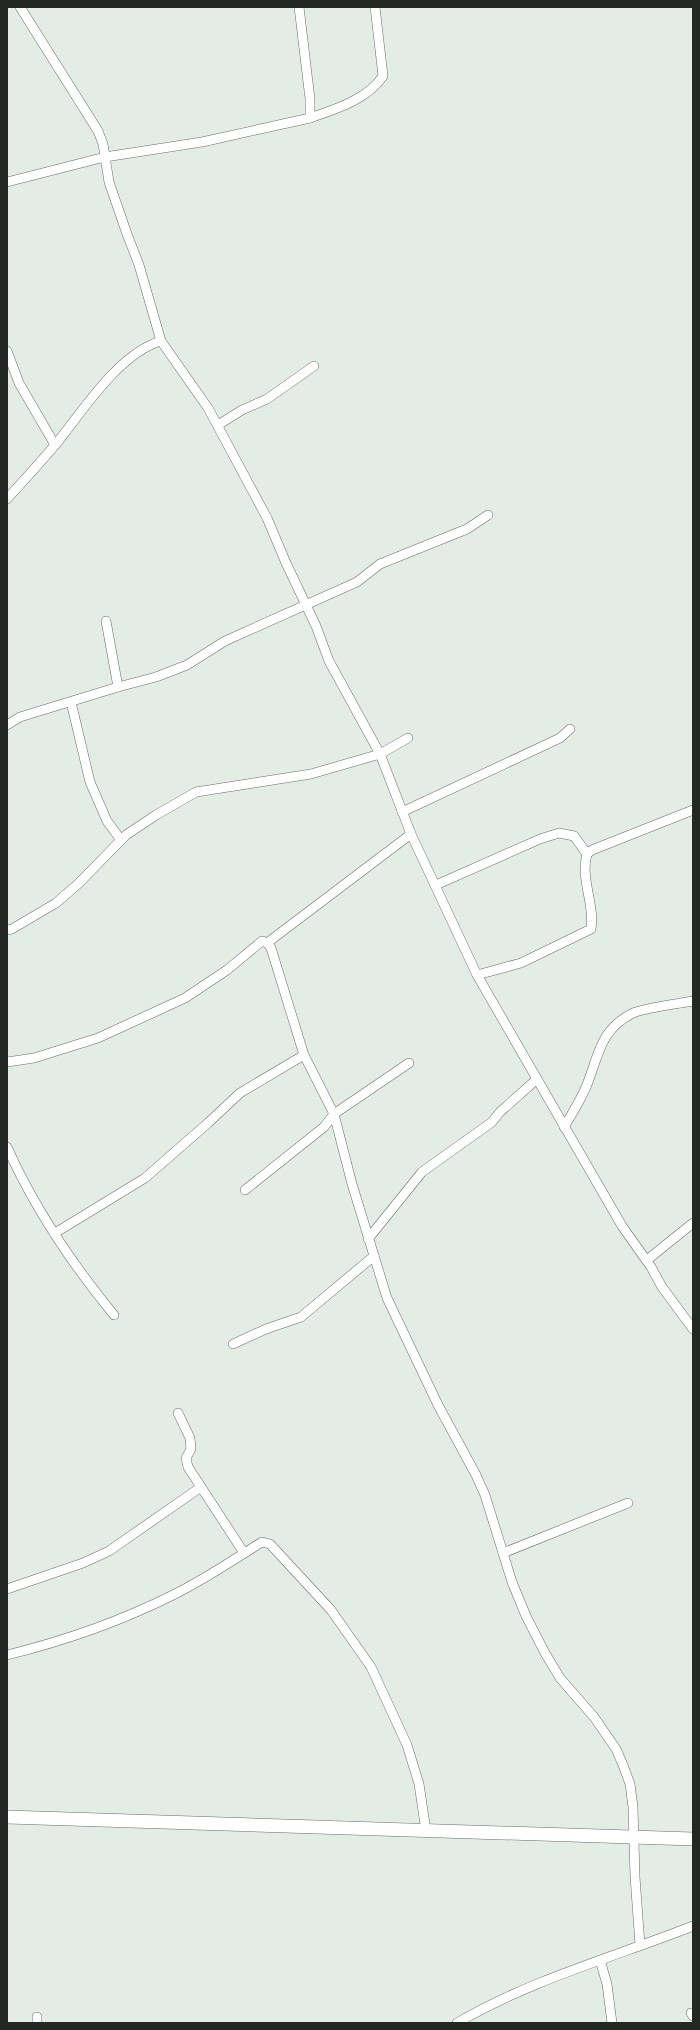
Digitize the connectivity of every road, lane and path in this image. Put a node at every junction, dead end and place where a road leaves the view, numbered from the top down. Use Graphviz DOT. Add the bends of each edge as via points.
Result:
graph roads {
  1 [pos="20,7"];
  2 [pos="300,7"];
  3 [pos="375,7"];
  4 [pos="310,118"];
  5 [pos="105,157"];
  6 [pos="7,182"];
  7 [pos="161,341"];
  8 [pos="7,351"];
  9 [pos="314,366"];
  10 [pos="218,424"];
  11 [pos="55,445"];
  12 [pos="7,500"];
  13 [pos="488,515"];
  14 [pos="305,605"];
  15 [pos="106,621"];
  16 [pos="118,687"];
  17 [pos="71,702"];
  18 [pos="7,725"];
  19 [pos="570,729"];
  20 [pos="408,738"];
  21 [pos="380,754"];
  22 [pos="693,810"];
  23 [pos="402,812"];
  24 [pos="411,834"];
  25 [pos="120,840"];
  26 [pos="587,854"];
  27 [pos="436,886"];
  28 [pos="7,930"];
  29 [pos="267,943"];
  30 [pos="477,974"];
  31 [pos="693,1001"];
  32 [pos="304,1055"];
  33 [pos="7,1062"];
  34 [pos="409,1063"];
  35 [pos="537,1079"];
  36 [pos="334,1114"];
  37 [pos="564,1127"];
  38 [pos="7,1147"];
  39 [pos="245,1190"];
  40 [pos="693,1223"];
  41 [pos="55,1233"];
  42 [pos="368,1239"];
  43 [pos="374,1256"];
  44 [pos="647,1260"];
  45 [pos="114,1315"];
  46 [pos="693,1329"];
  47 [pos="234,1344"];
  48 [pos="178,1413"];
  49 [pos="201,1488"];
  50 [pos="628,1503"];
  51 [pos="244,1553"];
  52 [pos="503,1553"];
  53 [pos="7,1589"];
  54 [pos="7,1655"];
  55 [pos="7,1817"];
  56 [pos="426,1831"];
  57 [pos="635,1836"];
  58 [pos="693,1839"];
  59 [pos="693,1926"];
  60 [pos="640,1945"];
  61 [pos="600,1960"];
  62 [pos="457,2023"];
  63 [pos="612,2023"];
  1 -- 5 [label="street" via="98,131"];
  2 -- 4 [label="street"];
  3 -- 4 [label="street" via="384,76 377,86 359,98"];
  4 -- 5 [label="street" via="202,142"];
  5 -- 6 [label="street"];
  5 -- 7 [label="street" via="111,188 139,265"];
  7 -- 10 [label="street" via="194,385"];
  7 -- 11 [label="street" via="140,351 120,368 91,398"];
  8 -- 11 [label="street" via="19,383"];
  9 -- 10 [label="street" via="267,399"];
  10 -- 14 [label="street" via="267,518"];
  11 -- 12 [label="street"];
  13 -- 14 [label="street" via="467,529 380,564 357,582"];
  14 -- 16 [label="street" via="224,641 187,665 156,677"];
  14 -- 21 [label="street" via="329,661"];
  15 -- 16 [label="street"];
  16 -- 17 [label="street"];
  17 -- 18 [label="street" via="20,717"];
  17 -- 25 [label="street" via="90,782 107,821"];
  19 -- 23 [label="street" via="560,738"];
  20 -- 21 [label="street"];
  21 -- 23 [label="street"];
  21 -- 25 [label="street" via="311,774 196,792"];
  22 -- 26 [label="street" via="640,829"];
  23 -- 24 [label="street"];
  24 -- 27 [label="street"];
  24 -- 29 [label="street"];
  25 -- 28 [label="street" via="56,903"];
  26 -- 27 [label="street" via="574,836 559,833 540,839"];
  26 -- 30 [label="street" via="584,876 592,919 591,929 521,963"];
  27 -- 30 [label="street"];
  29 -- 32 [label="street" via="271,948"];
  29 -- 33 [label="street" via="262,941 227,970 184,998 98,1038 34,1058"];
  30 -- 35 [label="street"];
  31 -- 37 [label="street" via="635,1013 618,1022 604,1037 586,1087"];
  32 -- 36 [label="street"];
  32 -- 41 [label="street" via="240,1093 145,1178"];
  34 -- 36 [label="street"];
  35 -- 37 [label="street"];
  35 -- 42 [label="street" via="510,1102 492,1122 422,1172"];
  36 -- 39 [label="street" via="324,1127"];
  36 -- 42 [label="street"];
  37 -- 44 [label="street" via="622,1226"];
  38 -- 41 [label="street" via="17,1170"];
  40 -- 44 [label="street"];
  41 -- 45 [label="street" via="81,1274"];
  42 -- 43 [label="street"];
  43 -- 47 [label="street" via="301,1317"];
  43 -- 52 [label="street" via="387,1298 401,1330 485,1495"];
  44 -- 46 [label="street" via="662,1287"];
  48 -- 49 [label="street" via="190,1438 191,1449 186,1458 188,1467"];
  49 -- 51 [label="street"];
  49 -- 53 [label="street" via="109,1551 83,1563"];
  50 -- 52 [label="street"];
  51 -- 54 [label="street" via="173,1596 86,1631"];
  51 -- 56 [label="street" via="262,1542 270,1544 331,1610 371,1668 409,1751 419,1784"];
  52 -- 57 [label="street" via="526,1616 545,1653 560,1678 594,1717 616,1749 630,1784"];
  55 -- 56 [label="main road"];
  56 -- 57 [label="main road"];
  57 -- 58 [label="main road"];
  57 -- 60 [label="street"];
  59 -- 60 [label="street"];
  60 -- 61 [label="street"];
  61 -- 62 [label="street" via="481,2008"];
  61 -- 63 [label="street" via="607,1984"];
}
